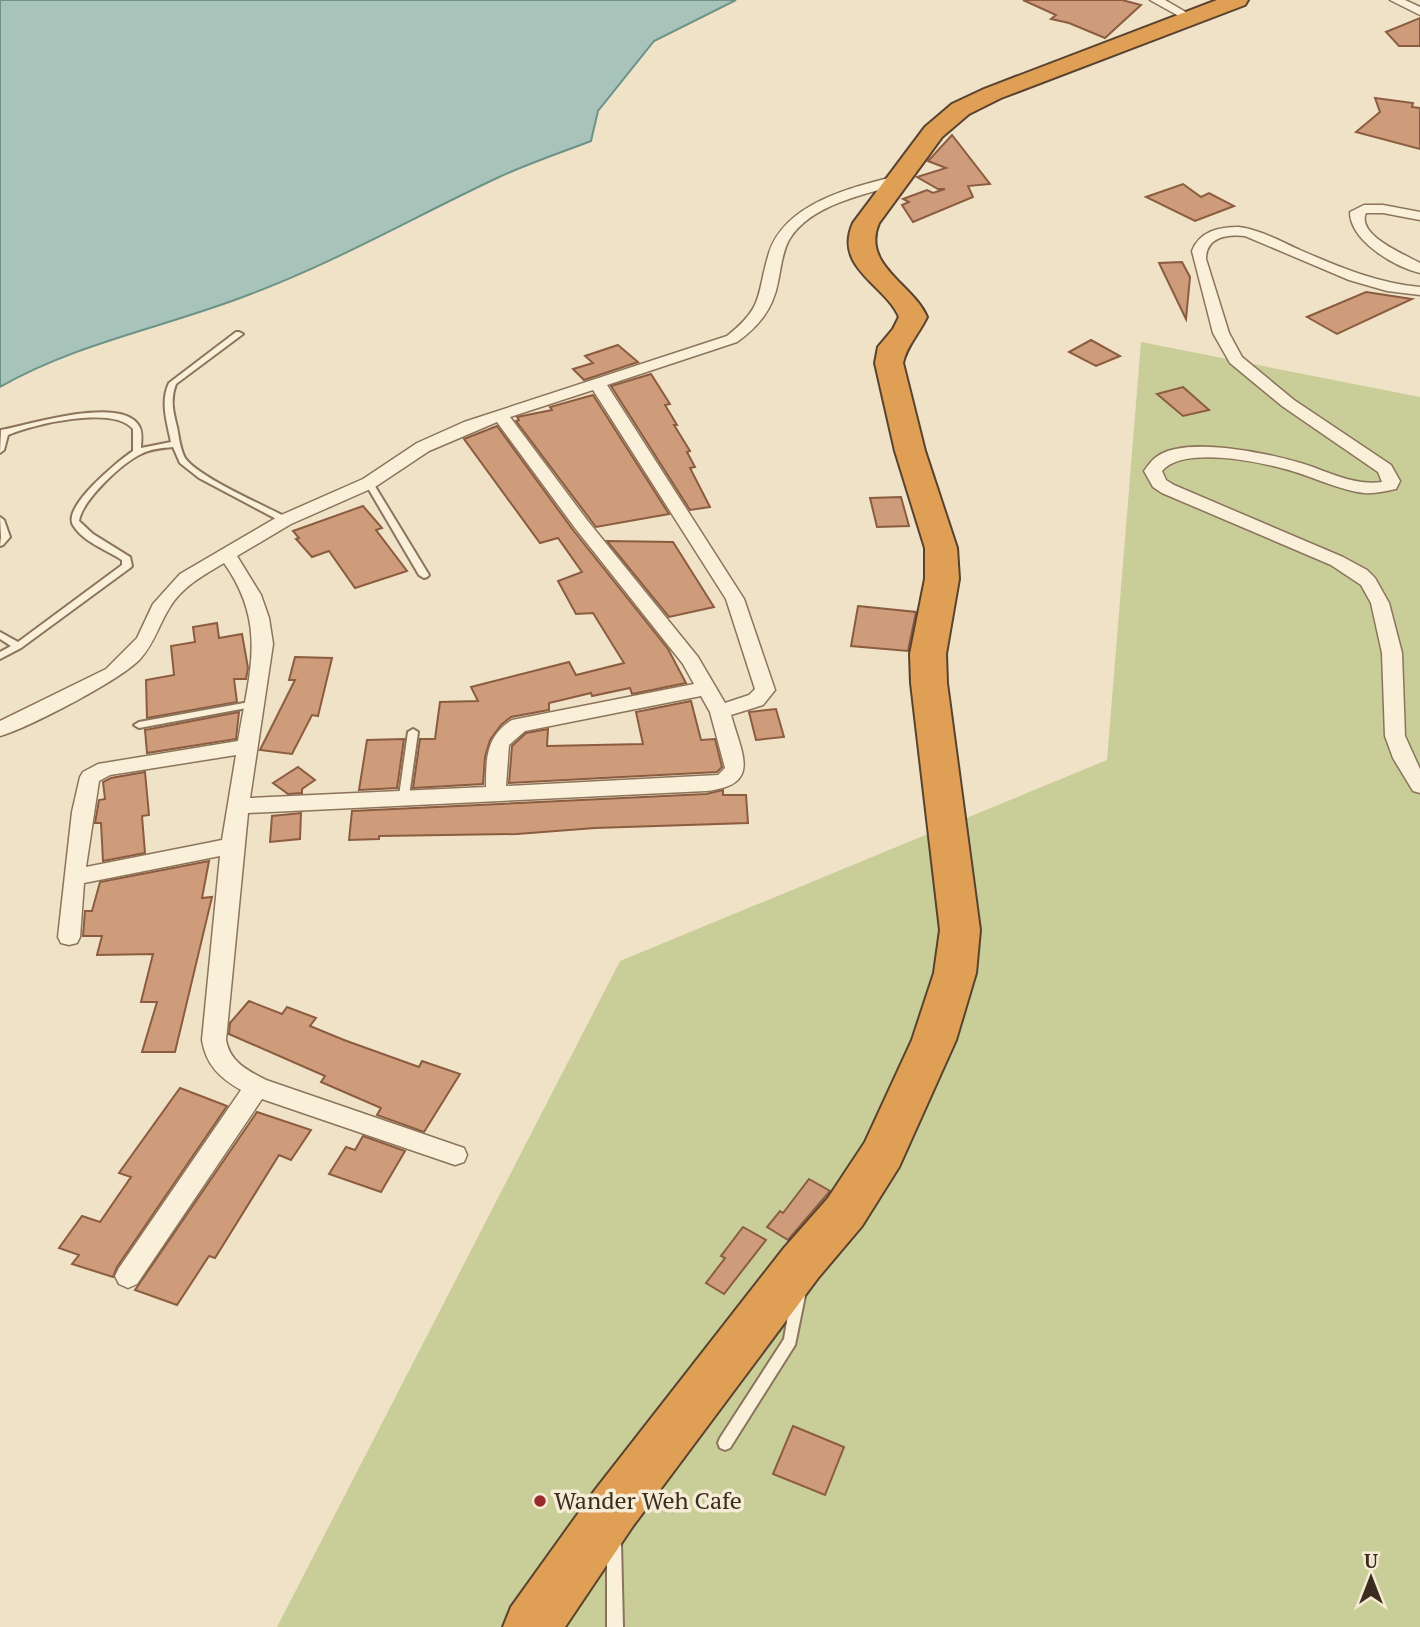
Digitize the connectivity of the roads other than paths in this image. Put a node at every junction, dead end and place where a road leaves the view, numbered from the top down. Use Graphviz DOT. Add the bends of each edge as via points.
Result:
graph roads {
  1 [pos="1156,0"];
  2 [pos="1237,0"];
  3 [pos="1396,0"];
  4 [pos="1420,11"];
  5 [pos="1191,18"];
  6 [pos="897,180"];
  7 [pos="1420,216"];
  8 [pos="1420,269"];
  9 [pos="1420,291"];
  10 [pos="239,334"];
  11 [pos="597,383"];
  12 [pos="501,416"];
  13 [pos="2,434"];
  14 [pos="177,443"];
  15 [pos="0,450"];
  16 [pos="137,452"];
  17 [pos="369,483"];
  18 [pos="0,520"];
  19 [pos="285,520"];
  20 [pos="0,543"];
  21 [pos="226,553"];
  22 [pos="424,575"];
  23 [pos="0,635"];
  24 [pos="18,646"];
  25 [pos="0,656"];
  26 [pos="708,688"];
  27 [pos="255,704"];
  28 [pos="720,712"];
  29 [pos="139,725"];
  30 [pos="0,729"];
  31 [pos="413,732"];
  32 [pos="247,746"];
  33 [pos="1420,786"];
  34 [pos="496,793"];
  35 [pos="404,796"];
  36 [pos="238,806"];
  37 [pos="232,846"];
  38 [pos="74,877"];
  39 [pos="69,937"];
  40 [pos="257,1087"];
  41 [pos="455,1156"];
  42 [pos="801,1263"];
  43 [pos="128,1276"];
  44 [pos="725,1443"];
  45 [pos="614,1508"];
  46 [pos="531,1627"];
  47 [pos="615,1627"];
  1 -- 5 [label="street"];
  2 -- 5 [label="highway"];
  3 -- 4 [label="street"];
  5 -- 6 [label="highway" via="958,110"];
  6 -- 11 [label="street" via="818,209 792,226 776,256 763,310 744,331 721,343"];
  6 -- 42 [label="highway" via="865,224 862,238 880,282 907,304 913,317 892,347 889,363 910,451 941,548 942,579 928,653 929,684 960,929 959,954 934,1040 883,1153 845,1212"];
  7 -- 8 [label="street" via="1369,209 1357,212 1355,220 1367,238"];
  9 -- 33 [label="street" via="1336,270 1248,233 1231,232 1203,240 1199,259 1231,355 1288,403 1385,469 1391,481 1383,487 1360,486 1293,466 1204,452 1171,455 1161,459 1153,471 1168,489 1337,561 1369,582 1391,644 1395,737"];
  10 -- 14 [label="lane" via="173,383 167,405"];
  11 -- 12 [label="street"];
  11 -- 28 [label="street" via="741,613 765,690 756,700"];
  12 -- 17 [label="street" via="444,436"];
  12 -- 26 [label="street"];
  13 -- 15 [label="lane"];
  13 -- 16 [label="lane" via="34,422 113,417 130,421 137,429"];
  14 -- 16 [label="lane"];
  14 -- 19 [label="lane" via="183,460 196,472"];
  16 -- 24 [label="lane" via="83,501 74,515 83,531 127,559 127,566"];
  17 -- 19 [label="street"];
  17 -- 22 [label="lane"];
  18 -- 20 [label="lane" via="6,537"];
  19 -- 21 [label="street"];
  21 -- 27 [label="street" via="246,580 262,622"];
  21 -- 30 [label="street" via="172,591 146,640 113,673"];
  23 -- 24 [label="lane"];
  24 -- 25 [label="lane"];
  26 -- 28 [label="street"];
  26 -- 34 [label="street" via="508,730 497,751"];
  27 -- 29 [label="lane"];
  27 -- 32 [label="street"];
  28 -- 34 [label="street" via="735,768 723,782"];
  31 -- 35 [label="lane"];
  32 -- 36 [label="street"];
  32 -- 38 [label="street" via="105,769 90,777"];
  34 -- 35 [label="street"];
  35 -- 36 [label="street"];
  36 -- 37 [label="street"];
  37 -- 38 [label="street"];
  37 -- 40 [label="street" via="215,1053 233,1074"];
  38 -- 39 [label="street"];
  40 -- 41 [label="street"];
  40 -- 43 [label="street"];
  42 -- 44 [label="lane" via="790,1341"];
  42 -- 45 [label="highway"];
  45 -- 46 [label="highway"];
  45 -- 47 [label="lane"];
}
